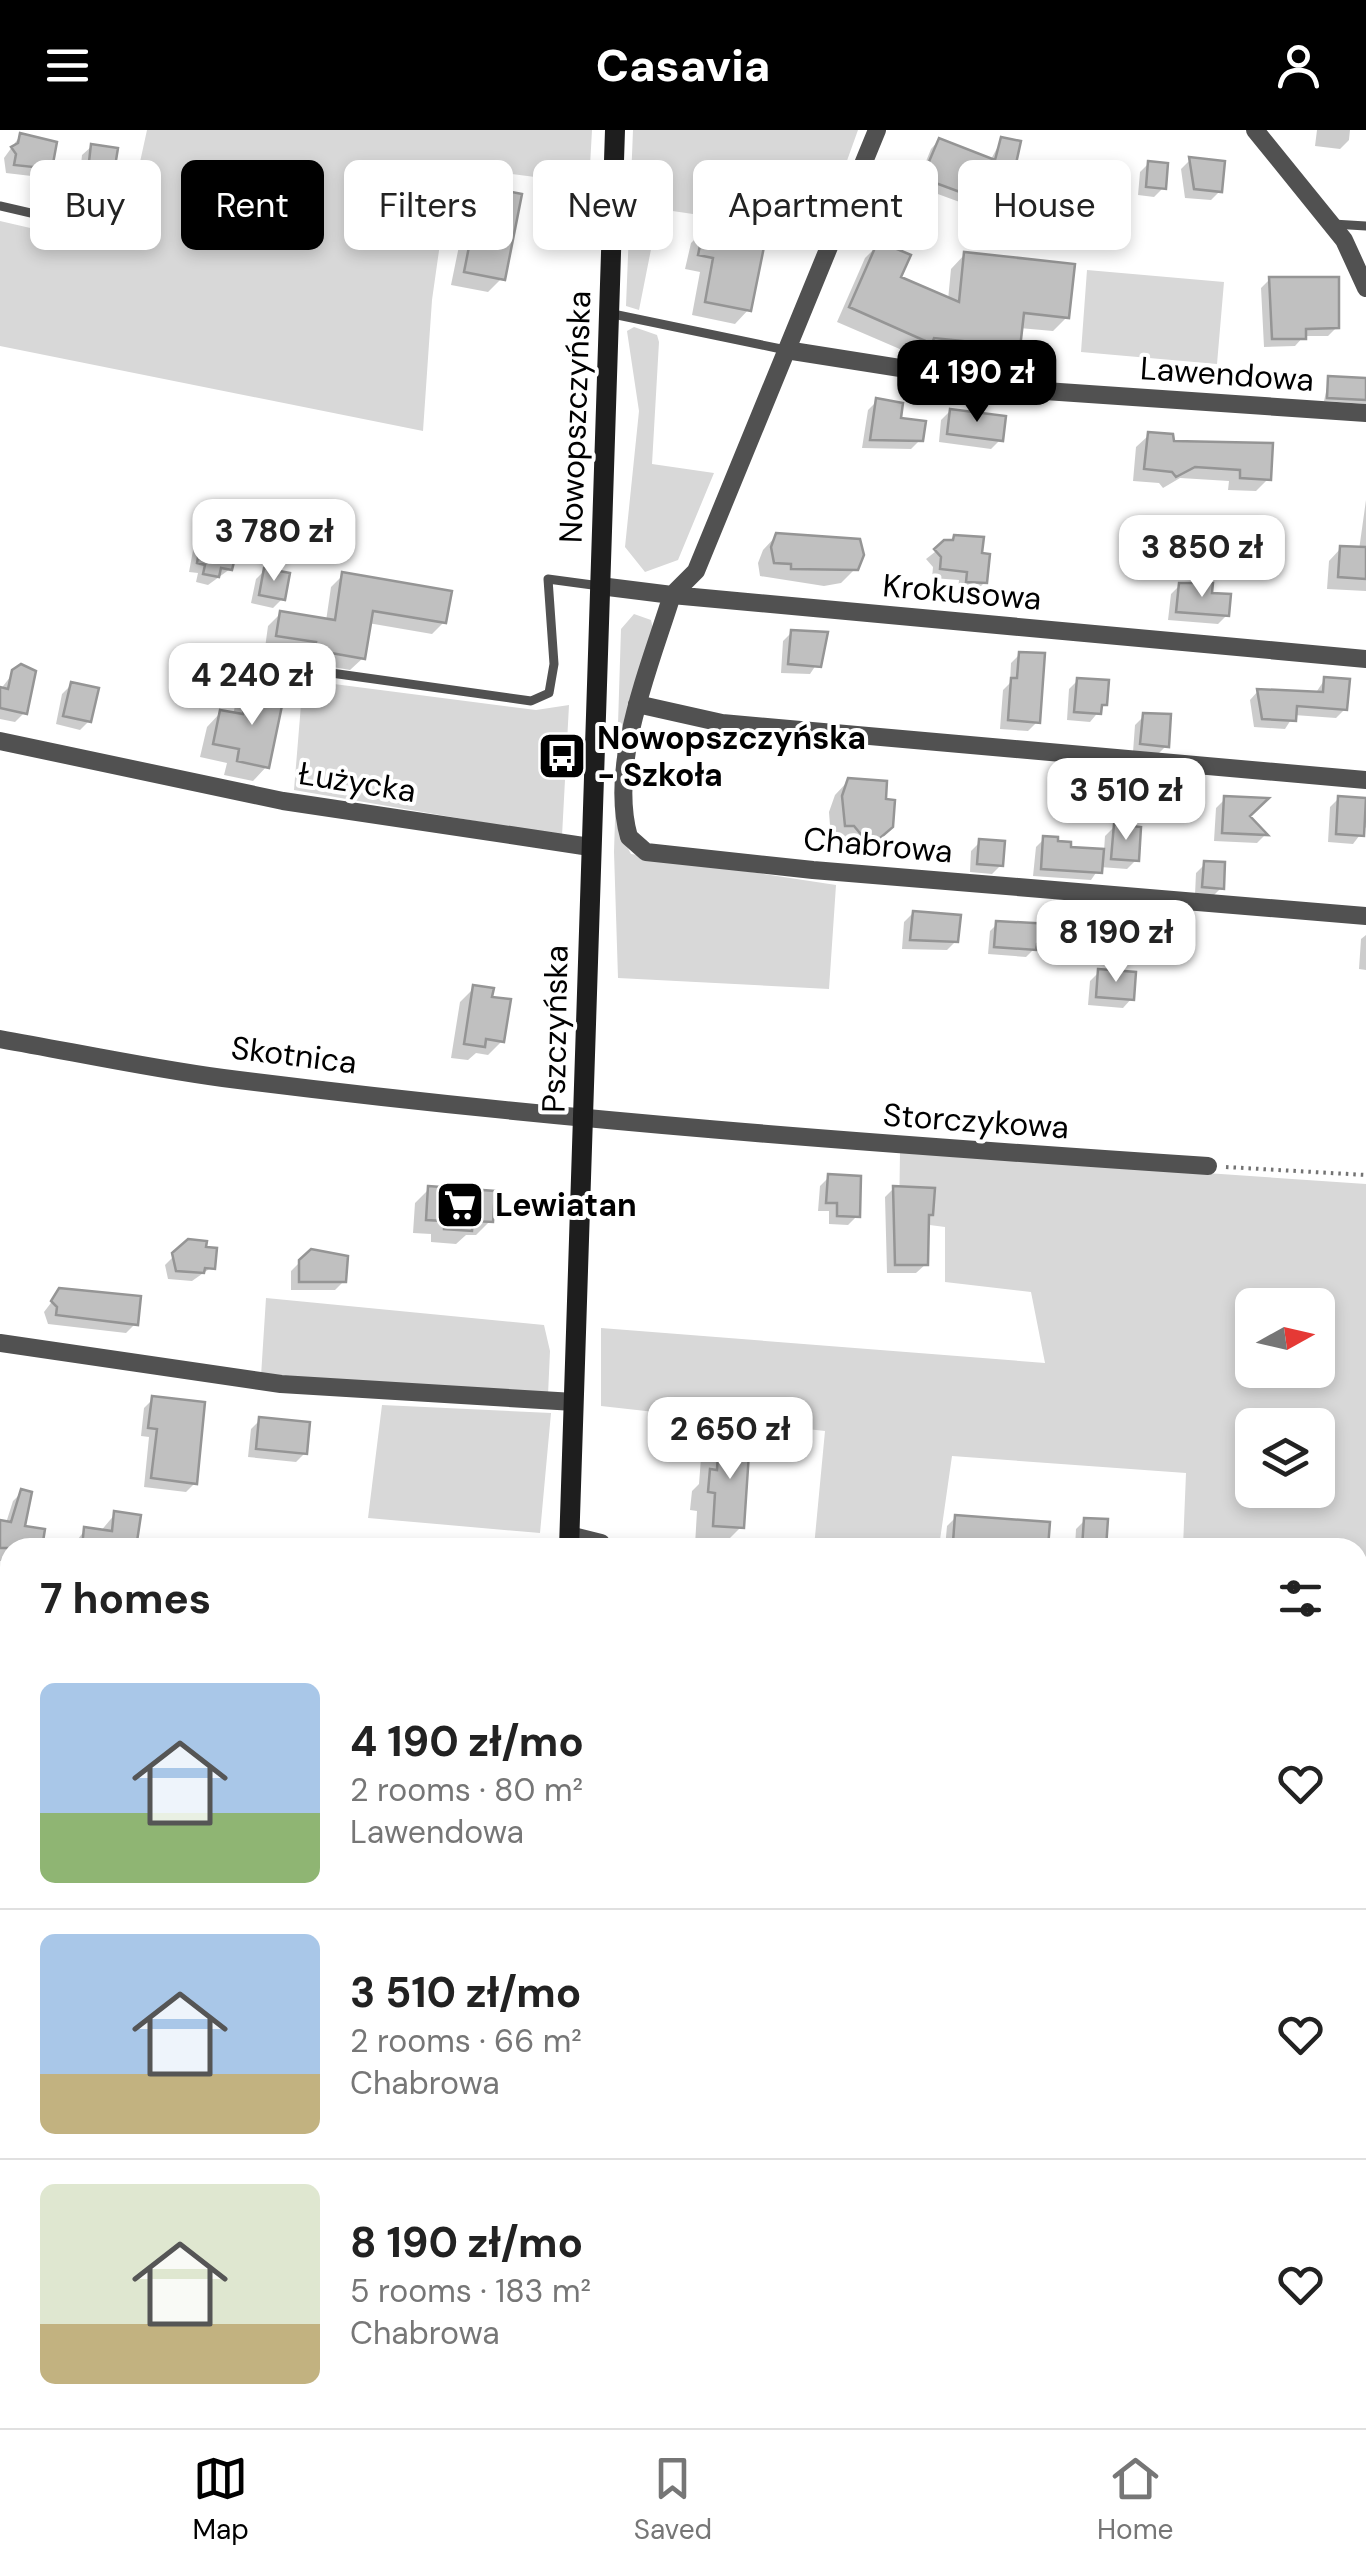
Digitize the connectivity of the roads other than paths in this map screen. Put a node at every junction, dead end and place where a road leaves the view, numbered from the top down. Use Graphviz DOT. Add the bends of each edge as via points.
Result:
graph roads {
  1 [pos="615,130"];
  2 [pos="877,130"];
  3 [pos="1255,130"];
  4 [pos="0,206"];
  5 [pos="30,213"];
  6 [pos="1330,224"];
  7 [pos="1366,226"];
  8 [pos="1366,288"];
  9 [pos="608,313"];
  10 [pos="786,350"];
  11 [pos="1366,414"];
  12 [pos="600,586"];
  13 [pos="672,596"];
  14 [pos="1366,660"];
  15 [pos="281,666"];
  16 [pos="637,704"];
  17 [pos="0,740"];
  18 [pos="1366,780"];
  19 [pos="590,847"];
  20 [pos="1366,916"];
  21 [pos="0,1039"];
  22 [pos="584,1118"];
  23 [pos="1208,1166"];
  24 [pos="0,1343"];
  25 [pos="574,1402"];
  26 [pos="569,1538"];
  1 -- 9 [label="main road, Nowopszczyńska"];
  2 -- 10 [label="street"];
  3 -- 6 [label="street"];
  4 -- 5 [label="lane"];
  6 -- 7 [label="lane"];
  6 -- 8 [label="street"];
  9 -- 10 [label="lane"];
  9 -- 12 [label="main road, Nowopszczyńska"];
  10 -- 11 [label="street, Lawendowa" via="1045,391"];
  10 -- 13 [label="street" via="701,560"];
  12 -- 13 [label="street"];
  12 -- 15 [label="lane" via="548,579 554,664 549,693 530,700"];
  12 -- 19 [label="main road, Pszczyńska"];
  13 -- 14 [label="street, Krokusowa"];
  13 -- 16 [label="street"];
  16 -- 18 [label="street" via="722,723"];
  16 -- 20 [label="street, Chabrowa" via="622,787 630,836 646,852"];
  17 -- 19 [label="street, Łużycka" via="283,801"];
  19 -- 22 [label="main road, Pszczyńska"];
  21 -- 22 [label="street, Skotnica" via="220,1078"];
  22 -- 23 [label="street, Storczykowa"];
  22 -- 25 [label="main road, Pszczyńska"];
  24 -- 25 [label="street" via="282,1384"];
  25 -- 26 [label="main road, Pszczyńska"];
}
